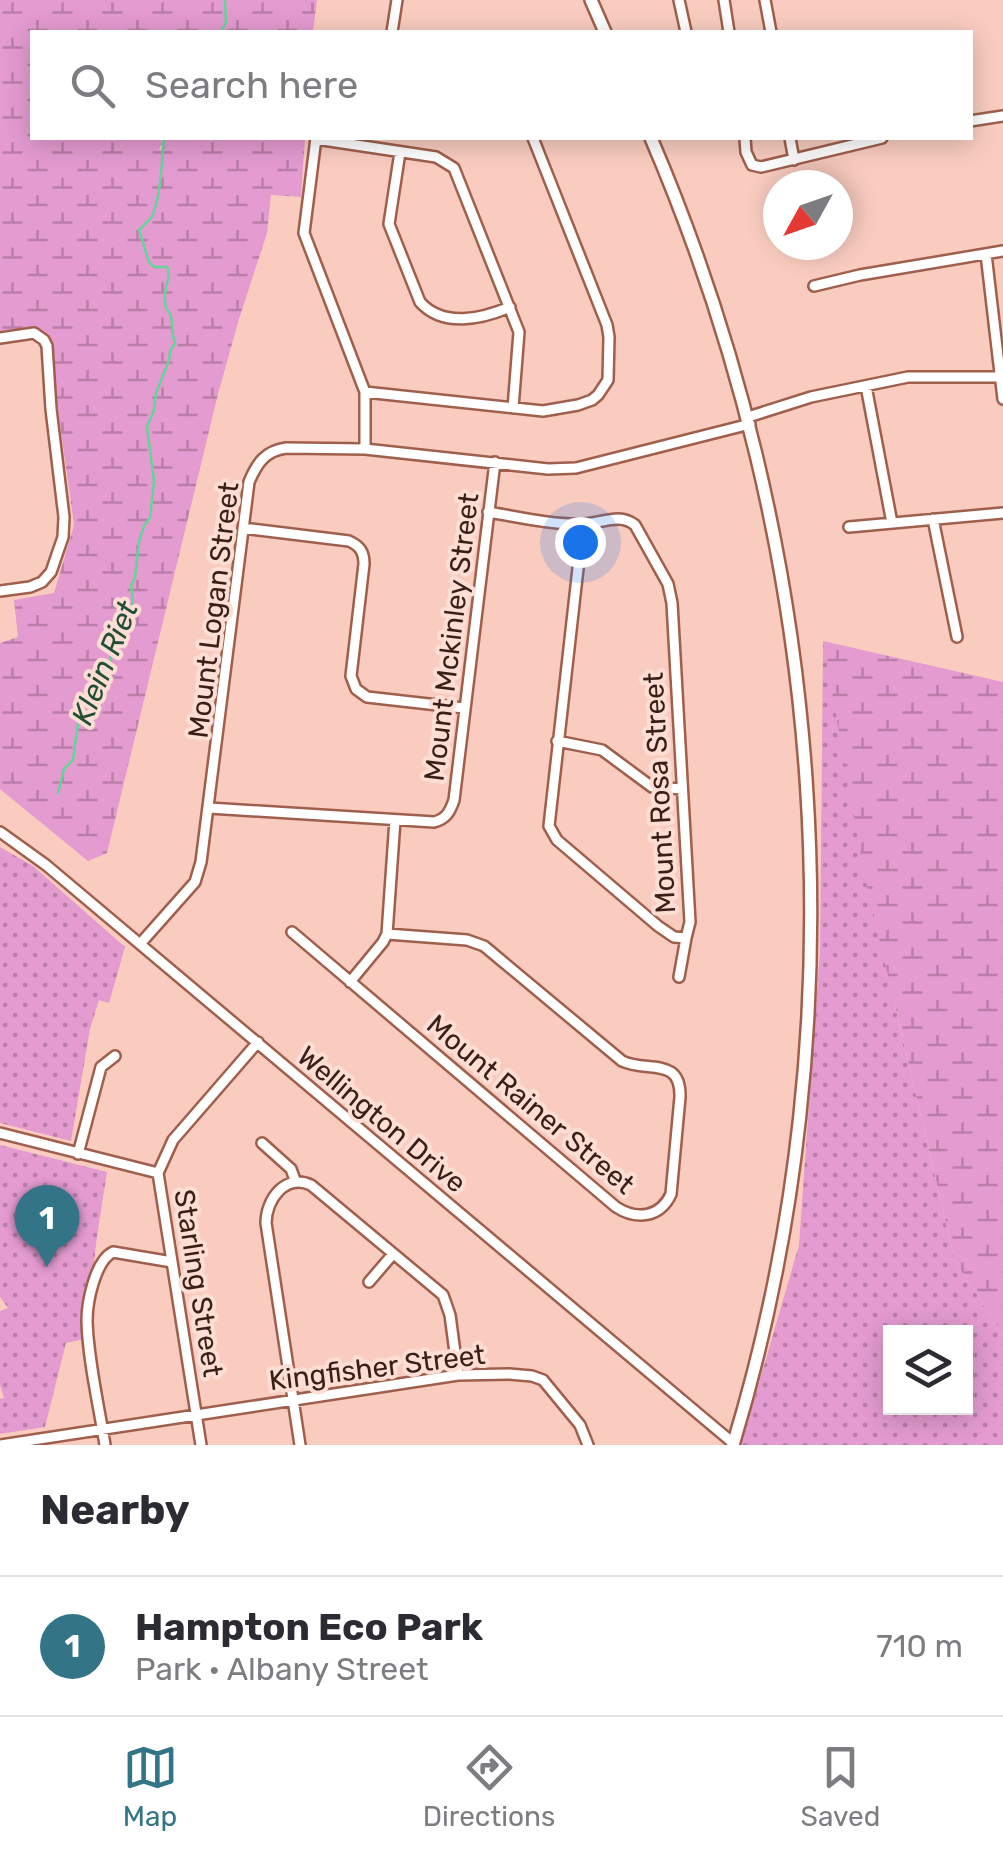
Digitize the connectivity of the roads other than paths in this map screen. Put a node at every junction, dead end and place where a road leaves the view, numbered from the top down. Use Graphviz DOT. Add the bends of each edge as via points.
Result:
graph roads {
  1 [pos="397,0"];
  2 [pos="591,0"];
  3 [pos="679,0"];
  4 [pos="724,0"];
  5 [pos="766,0"];
  6 [pos="392,30"];
  7 [pos="604,30"];
  8 [pos="686,30"];
  9 [pos="729,30"];
  10 [pos="771,30"];
  11 [pos="1003,116"];
  12 [pos="973,121"];
  13 [pos="316,140"];
  14 [pos="328,140"];
  15 [pos="534,140"];
  16 [pos="652,140"];
  17 [pos="744,140"];
  18 [pos="790,140"];
  19 [pos="874,140"];
  20 [pos="400,152"];
  21 [pos="794,160"];
  22 [pos="1003,252"];
  23 [pos="986,254"];
  24 [pos="814,286"];
  25 [pos="510,307"];
  26 [pos="0,338"];
  27 [pos="1001,377"];
  28 [pos="866,386"];
  29 [pos="364,392"];
  30 [pos="1003,399"];
  31 [pos="512,408"];
  32 [pos="749,421"];
  33 [pos="365,449"];
  34 [pos="495,462"];
  35 [pos="488,512"];
  36 [pos="1003,513"];
  37 [pos="933,520"];
  38 [pos="583,524"];
  39 [pos="892,524"];
  40 [pos="243,528"];
  41 [pos="849,528"];
  42 [pos="0,591"];
  43 [pos="957,637"];
  44 [pos="464,708"];
  45 [pos="557,741"];
  46 [pos="682,789"];
  47 [pos="209,808"];
  48 [pos="395,820"];
  49 [pos="0,832"];
  50 [pos="292,932"];
  51 [pos="386,934"];
  52 [pos="686,938"];
  53 [pos="140,944"];
  54 [pos="679,977"];
  55 [pos="350,982"];
  56 [pos="258,1042"];
  57 [pos="115,1056"];
  58 [pos="0,1133"];
  59 [pos="262,1143"];
  60 [pos="78,1154"];
  61 [pos="158,1173"];
  62 [pos="296,1180"];
  63 [pos="393,1254"];
  64 [pos="172,1262"];
  65 [pos="368,1282"];
  66 [pos="458,1375"];
  67 [pos="292,1400"];
  68 [pos="196,1415"];
  69 [pos="103,1429"];
  70 [pos="12,1444"];
  71 [pos="733,1444"];
  72 [pos="0,1445"];
  73 [pos="106,1445"];
  74 [pos="201,1445"];
  75 [pos="300,1445"];
  76 [pos="588,1445"];
  1 -- 6 [label="street"];
  2 -- 7 [label="main road"];
  3 -- 8 [label="street"];
  4 -- 9 [label="street"];
  5 -- 10 [label="street"];
  11 -- 12 [label="street"];
  13 -- 29 [label="street" via="304,233"];
  14 -- 20 [label="street"];
  15 -- 31 [label="street" via="607,325 610,360 604,389 592,400 554,410"];
  16 -- 32 [label="main road" via="710,292"];
  17 -- 21 [label="street" via="752,165"];
  18 -- 21 [label="street"];
  19 -- 21 [label="street"];
  20 -- 25 [label="street" via="436,157 454,168"];
  20 -- 25 [label="street" via="390,228 420,302 433,313 464,319"];
  22 -- 23 [label="street"];
  23 -- 24 [label="street"];
  23 -- 27 [label="street"];
  25 -- 31 [label="street" via="520,332"];
  26 -- 42 [label="street" via="34,333 44,340 64,528 48,578"];
  27 -- 28 [label="street, Mount Logan Street" via="908,377"];
  27 -- 30 [label="street"];
  28 -- 32 [label="street, Mount Logan Street"];
  28 -- 39 [label="street"];
  29 -- 31 [label="street"];
  29 -- 33 [label="street"];
  32 -- 34 [label="street, Mount Logan Street" via="576,468"];
  32 -- 71 [label="main road" via="784,583 800,706 810,954 788,1196"];
  33 -- 34 [label="street, Mount Logan Street"];
  33 -- 40 [label="street, Mount Logan Street" via="286,448 266,455 250,482"];
  34 -- 35 [label="street, Mount Mckinley Street"];
  35 -- 38 [label="street, Mount Rosa Street"];
  35 -- 44 [label="street, Mount Mckinley Street"];
  36 -- 37 [label="street"];
  37 -- 39 [label="street"];
  37 -- 43 [label="street"];
  38 -- 45 [label="street, Mount Rosa Street"];
  38 -- 46 [label="street, Mount Rosa Street" via="632,522 668,584"];
  39 -- 41 [label="street"];
  40 -- 44 [label="street" via="358,546 364,564 351,676 356,689"];
  40 -- 47 [label="street, Mount Logan Street"];
  44 -- 48 [label="street, Mount Mckinley Street" via="448,814 434,822"];
  45 -- 46 [label="street" via="602,750 652,787"];
  45 -- 52 [label="street, Mount Rosa Street" via="552,833 667,933"];
  46 -- 52 [label="street, Mount Rosa Street"];
  47 -- 48 [label="street, Mount Mckinley Street"];
  47 -- 53 [label="street, Mount Logan Street" via="195,882"];
  48 -- 51 [label="street"];
  49 -- 53 [label="street, Wellington Drive"];
  50 -- 55 [label="street, Mount Rainer Street"];
  51 -- 55 [label="street"];
  51 -- 55 [label="street, Mount Rainer Street" via="484,946 622,1060 676,1075 680,1096 668,1201 643,1216 622,1212"];
  52 -- 54 [label="street"];
  53 -- 56 [label="street, Wellington Drive"];
  56 -- 61 [label="street, Starling Street" via="173,1140"];
  56 -- 71 [label="street, Wellington Drive"];
  57 -- 60 [label="street" via="100,1067"];
  58 -- 60 [label="street"];
  59 -- 62 [label="street"];
  60 -- 61 [label="street"];
  61 -- 64 [label="street, Starling Street"];
  62 -- 63 [label="street" via="311,1185"];
  62 -- 67 [label="street" via="265,1214"];
  63 -- 65 [label="street"];
  63 -- 66 [label="street" via="447,1302"];
  64 -- 68 [label="street, Starling Street"];
  64 -- 69 [label="street" via="113,1252 100,1263 87,1322"];
  66 -- 67 [label="street, Kingfisher Street"];
  66 -- 76 [label="street, Kingfisher Street" via="539,1378"];
  67 -- 68 [label="street, Kingfisher Street"];
  67 -- 75 [label="street"];
  68 -- 69 [label="street, Kingfisher Street"];
  68 -- 74 [label="street, Starling Street"];
  69 -- 70 [label="street, Kingfisher Street"];
  69 -- 73 [label="street"];
  70 -- 72 [label="street, Kingfisher Street"];
}
